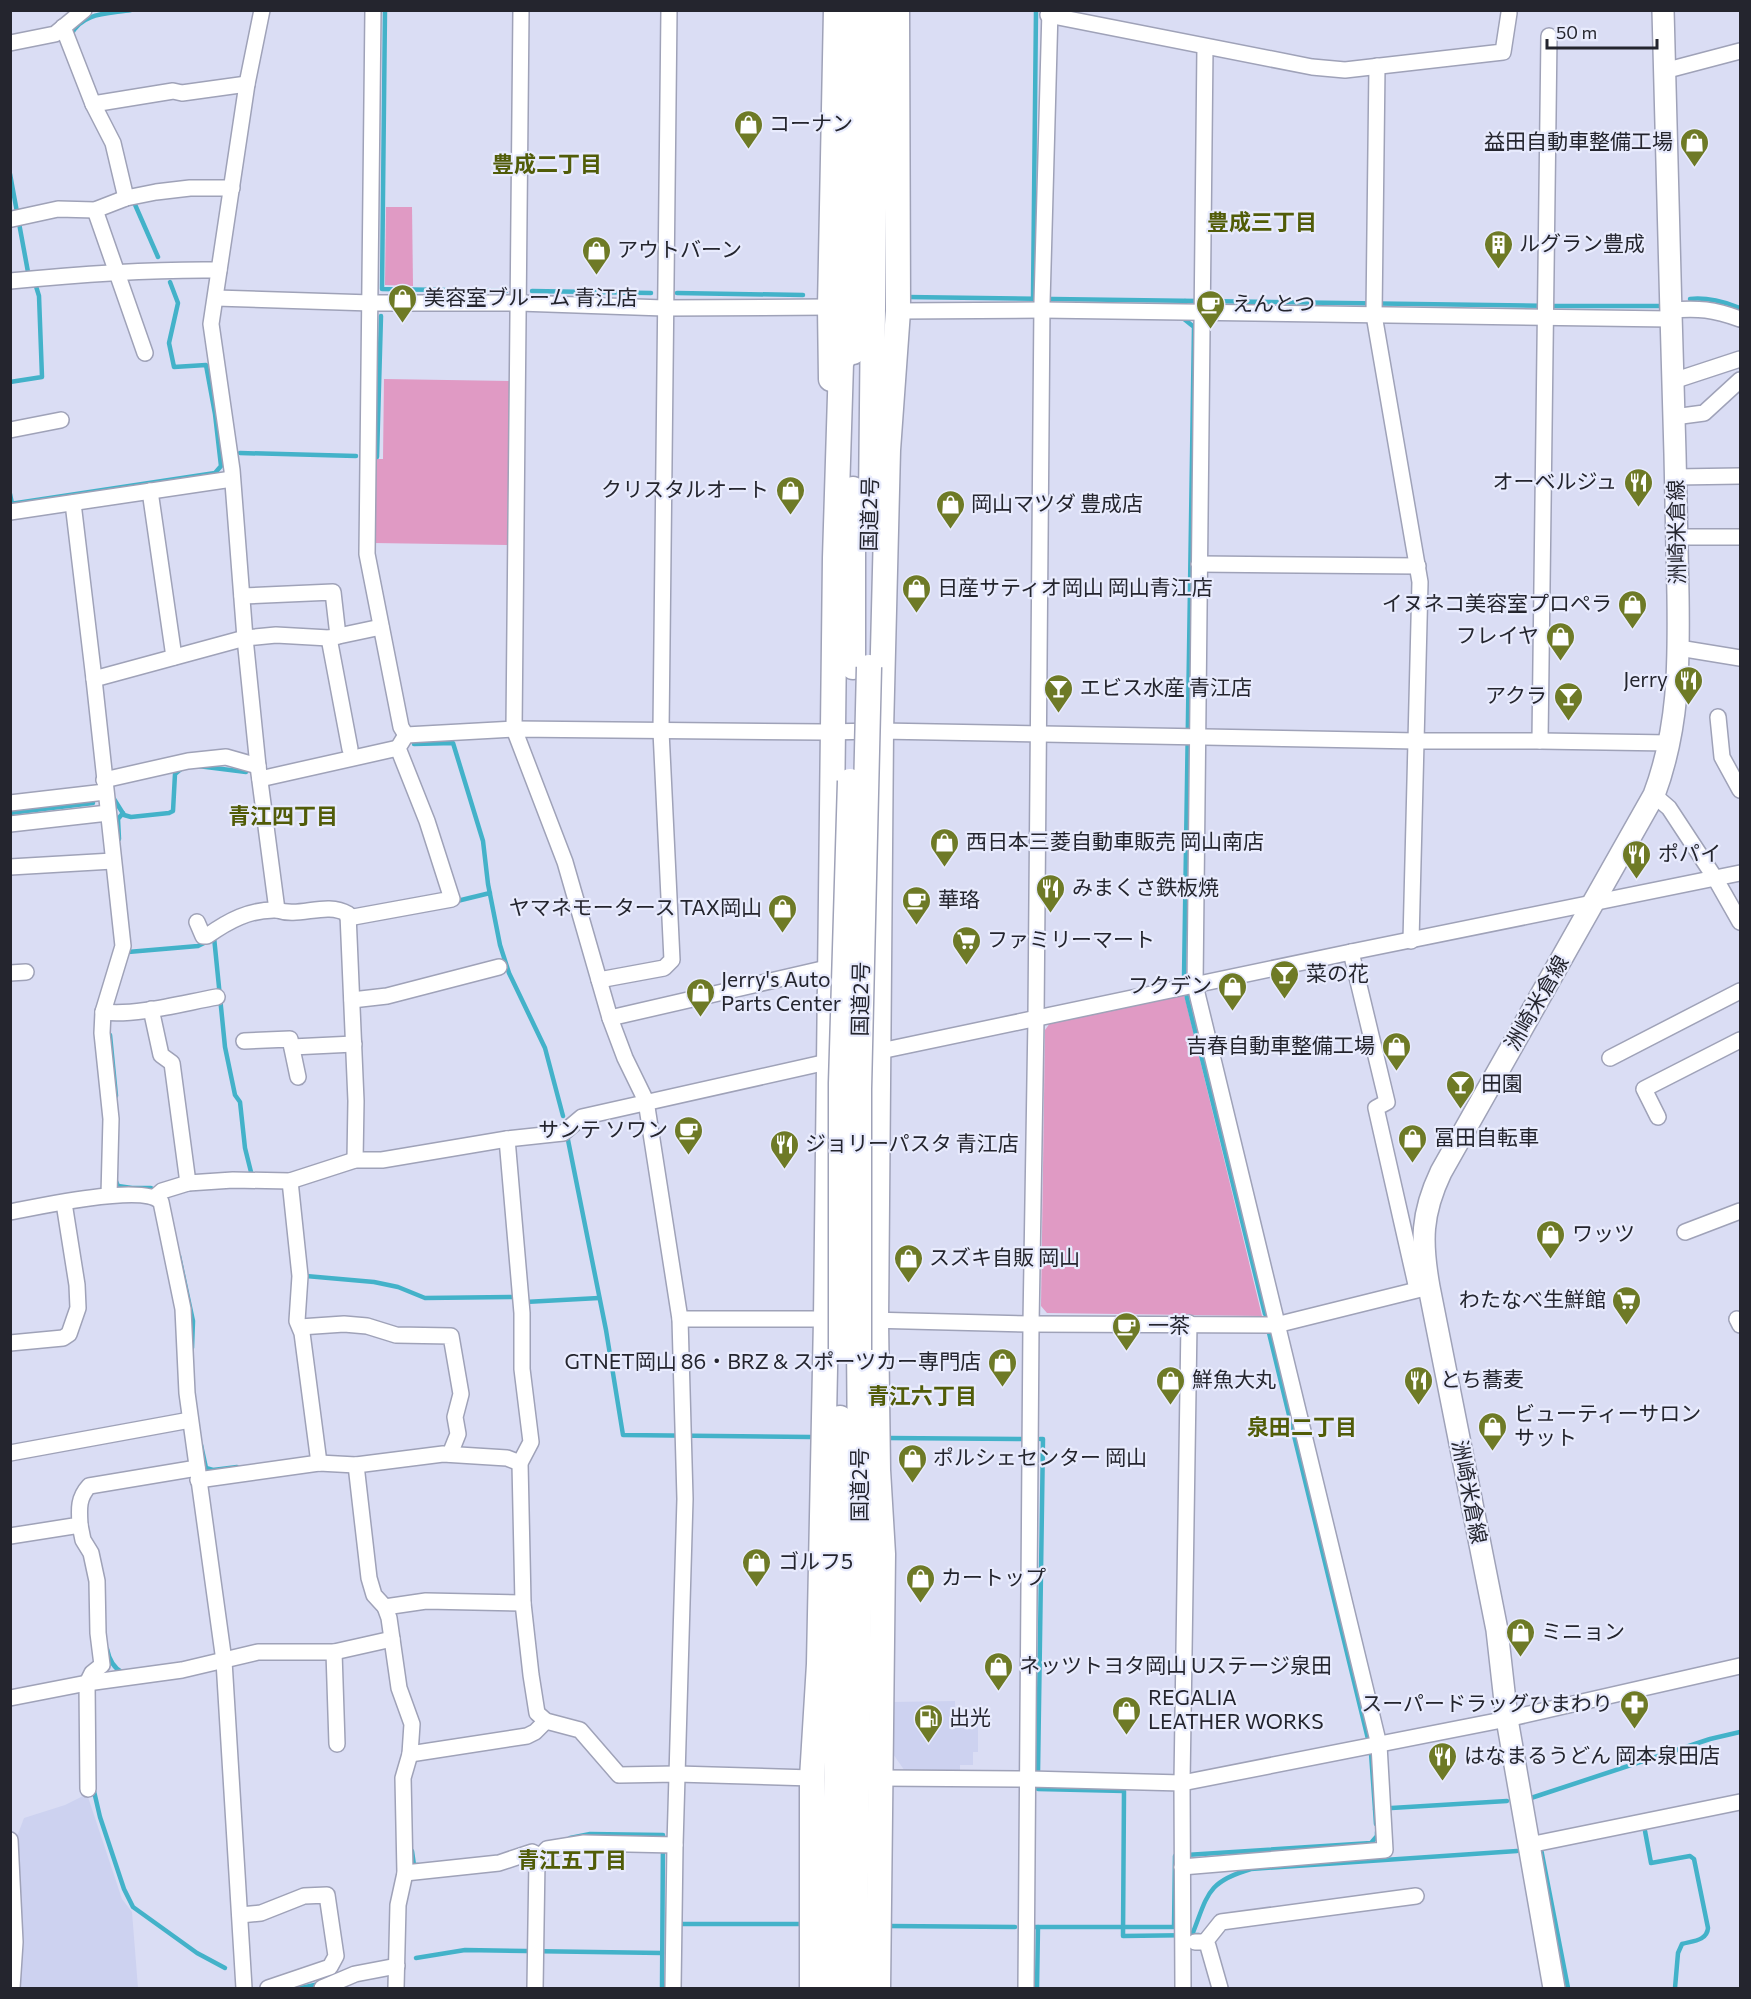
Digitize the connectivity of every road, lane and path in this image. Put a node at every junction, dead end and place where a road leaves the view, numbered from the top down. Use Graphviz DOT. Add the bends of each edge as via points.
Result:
graph roads {
  1 [pos="262,10"];
  2 [pos="374,10"];
  3 [pos="521,10"];
  4 [pos="669,10"];
  5 [pos="836,10"];
  6 [pos="857,10"];
  7 [pos="876,10"];
  8 [pos="897,10"];
  9 [pos="1663,10"];
  10 [pos="1049,13"];
  11 [pos="1509,13"];
  12 [pos="72,17"];
  13 [pos="1549,36"];
  14 [pos="10,43"];
  15 [pos="1205,47"];
  16 [pos="1740,51"];
  17 [pos="1377,66"];
  18 [pos="874,71"];
  19 [pos="1664,71"];
  20 [pos="247,84"];
  21 [pos="96,104"];
  22 [pos="232,188"];
  23 [pos="129,198"];
  24 [pos="95,210"];
  25 [pos="14,217"];
  26 [pos="219,270"];
  27 [pos="115,271"];
  28 [pos="10,281"];
  29 [pos="216,298"];
  30 [pos="1042,302"];
  31 [pos="371,303"];
  32 [pos="519,303"];
  33 [pos="830,307"];
  34 [pos="664,308"];
  35 [pos="1195,308"];
  36 [pos="1374,308"];
  37 [pos="1545,309"];
  38 [pos="898,310"];
  39 [pos="1670,315"];
  40 [pos="1740,319"];
  41 [pos="853,338"];
  42 [pos="145,353"];
  43 [pos="1740,359"];
  44 [pos="1740,380"];
  45 [pos="1673,381"];
  46 [pos="1674,417"];
  47 [pos="61,420"];
  48 [pos="10,430"];
  49 [pos="888,450"];
  50 [pos="1740,476"];
  51 [pos="1676,477"];
  52 [pos="232,479"];
  53 [pos="150,491"];
  54 [pos="73,503"];
  55 [pos="10,512"];
  56 [pos="1677,537"];
  57 [pos="1740,537"];
  58 [pos="835,558"];
  59 [pos="1199,564"];
  60 [pos="1418,567"];
  61 [pos="242,596"];
  62 [pos="381,627"];
  63 [pos="333,637"];
  64 [pos="245,638"];
  65 [pos="1679,648"];
  66 [pos="174,657"];
  67 [pos="1740,658"];
  68 [pos="861,667"];
  69 [pos="94,679"];
  70 [pos="1718,717"];
  71 [pos="514,729"];
  72 [pos="660,731"];
  73 [pos="881,731"];
  74 [pos="834,732"];
  75 [pos="1038,735"];
  76 [pos="1191,737"];
  77 [pos="402,741"];
  78 [pos="1417,741"];
  79 [pos="1540,741"];
  80 [pos="1670,743"];
  81 [pos="350,749"];
  82 [pos="259,772"];
  83 [pos="105,786"];
  84 [pos="1740,790"];
  85 [pos="1654,795"];
  86 [pos="10,803"];
  87 [pos="108,813"];
  88 [pos="10,824"];
  89 [pos="113,861"];
  90 [pos="10,867"];
  91 [pos="1740,873"];
  92 [pos="1715,878"];
  93 [pos="1594,903"];
  94 [pos="277,910"];
  95 [pos="348,918"];
  96 [pos="197,922"];
  97 [pos="1740,922"];
  98 [pos="1411,940"];
  99 [pos="1351,952"];
  100 [pos="499,967"];
  101 [pos="831,967"];
  102 [pos="599,980"];
  103 [pos="1188,986"];
  104 [pos="1740,991"];
  105 [pos="217,997"];
  106 [pos="352,1000"];
  107 [pos="151,1009"];
  108 [pos="108,1012"];
  109 [pos="610,1018"];
  110 [pos="1036,1018"];
  111 [pos="1740,1040"];
  112 [pos="244,1041"];
  113 [pos="354,1044"];
  114 [pos="292,1047"];
  115 [pos="878,1052"];
  116 [pos="1610,1058"];
  117 [pos="829,1061"];
  118 [pos="298,1077"];
  119 [pos="646,1101"];
  120 [pos="1658,1117"];
  121 [pos="507,1139"];
  122 [pos="355,1160"];
  123 [pos="290,1181"];
  124 [pos="188,1183"];
  125 [pos="109,1195"];
  126 [pos="155,1197"];
  127 [pos="64,1203"];
  128 [pos="1740,1211"];
  129 [pos="10,1212"];
  130 [pos="1685,1232"];
  131 [pos="1423,1288"];
  132 [pos="680,1319"];
  133 [pos="826,1319"];
  134 [pos="876,1320"];
  135 [pos="1189,1323"];
  136 [pos="1031,1324"];
  137 [pos="1276,1325"];
  138 [pos="300,1328"];
  139 [pos="10,1343"];
  140 [pos="850,1349"];
  141 [pos="190,1420"];
  142 [pos="10,1453"];
  143 [pos="450,1455"];
  144 [pos="319,1463"];
  145 [pos="520,1463"];
  146 [pos="356,1465"];
  147 [pos="878,1470"];
  148 [pos="197,1474"];
  149 [pos="81,1528"];
  150 [pos="10,1536"];
  151 [pos="523,1603"];
  152 [pos="390,1607"];
  153 [pos="392,1639"];
  154 [pos="334,1653"];
  155 [pos="224,1661"];
  156 [pos="819,1664"];
  157 [pos="1740,1666"];
  158 [pos="857,1675"];
  159 [pos="91,1683"];
  160 [pos="10,1698"];
  161 [pos="1507,1719"];
  162 [pos="546,1721"];
  163 [pos="337,1744"];
  164 [pos="1379,1745"];
  165 [pos="410,1754"];
  166 [pos="677,1774"];
  167 [pos="812,1778"];
  168 [pos="881,1778"];
  169 [pos="1029,1779"];
  170 [pos="1182,1783"];
  171 [pos="88,1789"];
  172 [pos="1740,1802"];
  173 [pos="10,1840"];
  174 [pos="667,1845"];
  175 [pos="1528,1845"];
  176 [pos="540,1856"];
  177 [pos="1182,1859"];
  178 [pos="405,1872"];
  179 [pos="1416,1896"];
  180 [pos="240,1915"];
  181 [pos="1183,1937"];
  182 [pos="1208,1938"];
  183 [pos="397,1966"];
  184 [pos="12,1989"];
  185 [pos="244,1989"];
  186 [pos="268,1989"];
  187 [pos="322,1989"];
  188 [pos="396,1989"];
  189 [pos="535,1989"];
  190 [pos="673,1989"];
  191 [pos="812,1989"];
  192 [pos="834,1989"];
  193 [pos="855,1989"];
  194 [pos="878,1989"];
  195 [pos="1026,1989"];
  196 [pos="1183,1989"];
  197 [pos="1220,1989"];
  198 [pos="1554,1989"];
  1 -- 20 [label="street"];
  2 -- 31 [label="street"];
  3 -- 32 [label="street"];
  4 -- 34 [label="street"];
  5 -- 33 [label="highway"];
  6 -- 41 [label="highway, 国道2号"];
  7 -- 18 [label="highway, 国道2号"];
  8 -- 38 [label="highway"];
  9 -- 19 [label="main road, 洲崎米倉線"];
  10 -- 15 [label="street"];
  10 -- 30 [label="street"];
  11 -- 17 [label="street" via="1503,51"];
  12 -- 14 [label="street" via="55,34"];
  12 -- 21 [label="street"];
  13 -- 37 [label="street"];
  15 -- 17 [label="street" via="1328,70"];
  15 -- 35 [label="street"];
  16 -- 19 [label="street"];
  17 -- 36 [label="street"];
  18 -- 49 [label="highway" via="887,176"];
  18 -- 68 [label="highway, 国道2号"];
  19 -- 39 [label="main road, 洲崎米倉線"];
  20 -- 21 [label="street"];
  20 -- 22 [label="street"];
  21 -- 23 [label="street" via="113,143"];
  22 -- 23 [label="street" via="190,188"];
  22 -- 26 [label="street"];
  23 -- 24 [label="street"];
  24 -- 25 [label="street" via="58,209"];
  24 -- 27 [label="street"];
  26 -- 27 [label="street"];
  26 -- 29 [label="street"];
  27 -- 28 [label="street"];
  27 -- 42 [label="street"];
  29 -- 31 [label="street"];
  29 -- 52 [label="street" via="211,324"];
  30 -- 35 [label="street"];
  30 -- 38 [label="street"];
  30 -- 75 [label="street"];
  31 -- 32 [label="street"];
  31 -- 62 [label="street" via="367,554"];
  32 -- 34 [label="street"];
  32 -- 71 [label="street"];
  33 -- 34 [label="street"];
  33 -- 58 [label="highway"];
  34 -- 72 [label="street"];
  35 -- 36 [label="street"];
  35 -- 59 [label="street"];
  36 -- 37 [label="street"];
  36 -- 60 [label="street"];
  37 -- 39 [label="street"];
  37 -- 79 [label="street"];
  38 -- 49 [label="highway"];
  39 -- 40 [label="street" via="1697,308"];
  39 -- 45 [label="main road, 洲崎米倉線"];
  41 -- 58 [label="highway" via="841,363"];
  41 -- 68 [label="highway, 国道2号"];
  43 -- 45 [label="street"];
  44 -- 46 [label="street" via="1704,413"];
  45 -- 46 [label="main road, 洲崎米倉線"];
  46 -- 51 [label="main road, 洲崎米倉線"];
  47 -- 48 [label="street"];
  49 -- 73 [label="highway"];
  50 -- 51 [label="street"];
  51 -- 56 [label="main road, 洲崎米倉線"];
  52 -- 53 [label="street"];
  52 -- 61 [label="street"];
  53 -- 54 [label="street"];
  53 -- 66 [label="street"];
  54 -- 55 [label="street"];
  54 -- 69 [label="street"];
  56 -- 57 [label="street"];
  56 -- 65 [label="main road, 洲崎米倉線"];
  58 -- 74 [label="highway"];
  59 -- 60 [label="street"];
  59 -- 76 [label="street"];
  60 -- 78 [label="street"];
  61 -- 63 [label="street" via="333,592"];
  61 -- 64 [label="street"];
  62 -- 63 [label="street"];
  62 -- 77 [label="street"];
  63 -- 64 [label="street"];
  63 -- 81 [label="street"];
  64 -- 66 [label="street"];
  64 -- 82 [label="street"];
  65 -- 67 [label="street"];
  65 -- 80 [label="main road, 洲崎米倉線"];
  66 -- 69 [label="street"];
  68 -- 140 [label="highway, 国道2号, bridge" via="859,1089"];
  69 -- 83 [label="street"];
  70 -- 84 [label="street" via="1722,757"];
  71 -- 72 [label="street"];
  71 -- 77 [label="street"];
  71 -- 102 [label="street" via="565,862"];
  72 -- 74 [label="street"];
  72 -- 102 [label="street" via="672,960 664,968"];
  73 -- 74 [label="street"];
  73 -- 75 [label="street"];
  73 -- 115 [label="highway"];
  74 -- 101 [label="highway"];
  75 -- 76 [label="street"];
  75 -- 110 [label="street"];
  76 -- 78 [label="street"];
  76 -- 103 [label="street"];
  77 -- 82 [label="street"];
  77 -- 95 [label="street" via="452,899"];
  78 -- 79 [label="street"];
  78 -- 98 [label="street"];
  79 -- 80 [label="street"];
  80 -- 85 [label="main road, 洲崎米倉線"];
  82 -- 83 [label="street" via="226,757 188,761"];
  82 -- 94 [label="street"];
  83 -- 86 [label="street"];
  83 -- 87 [label="street"];
  85 -- 92 [label="street" via="1669,808"];
  85 -- 93 [label="main road, 洲崎米倉線"];
  87 -- 88 [label="street"];
  87 -- 89 [label="street"];
  89 -- 90 [label="street"];
  89 -- 108 [label="street" via="123,946"];
  91 -- 92 [label="street"];
  92 -- 93 [label="street"];
  92 -- 97 [label="street"];
  93 -- 98 [label="street"];
  93 -- 131 [label="main road, 洲崎米倉線" via="1430,1195"];
  94 -- 95 [label="street" via="286,913 338,908"];
  94 -- 96 [label="street" via="227,921 207,936 203,936"];
  95 -- 106 [label="street"];
  98 -- 99 [label="street"];
  99 -- 103 [label="street"];
  99 -- 131 [label="street" via="1387,1102 1376,1108"];
  100 -- 106 [label="street" via="387,996"];
  101 -- 109 [label="street"];
  101 -- 117 [label="highway"];
  102 -- 109 [label="street"];
  103 -- 110 [label="street"];
  103 -- 137 [label="street"];
  104 -- 116 [label="street"];
  105 -- 107 [label="street"];
  106 -- 113 [label="street"];
  107 -- 108 [label="street"];
  107 -- 124 [label="street" via="161,1055 172,1063"];
  108 -- 125 [label="street" via="102,1033 111,1119"];
  109 -- 119 [label="street"];
  110 -- 115 [label="street"];
  110 -- 136 [label="street"];
  111 -- 120 [label="street" via="1644,1089"];
  112 -- 114 [label="street" via="290,1039"];
  113 -- 114 [label="street"];
  113 -- 122 [label="street"];
  114 -- 118 [label="street"];
  115 -- 117 [label="street"];
  115 -- 134 [label="highway"];
  117 -- 119 [label="street"];
  117 -- 133 [label="highway"];
  119 -- 121 [label="street" via="582,1117 562,1133"];
  119 -- 132 [label="street"];
  121 -- 122 [label="street" via="382,1160"];
  121 -- 145 [label="street" via="522,1313 522,1369 531,1442"];
  122 -- 123 [label="street"];
  123 -- 124 [label="street"];
  123 -- 138 [label="street" via="300,1276"];
  124 -- 126 [label="street"];
  125 -- 126 [label="street"];
  125 -- 127 [label="street"];
  126 -- 141 [label="street" via="161,1202 183,1309"];
  127 -- 129 [label="street"];
  127 -- 139 [label="street" via="78,1308 69,1334 63,1338"];
  128 -- 130 [label="street"];
  131 -- 137 [label="street"];
  131 -- 161 [label="main road, 洲崎米倉線" via="1497,1630"];
  132 -- 133 [label="street"];
  132 -- 166 [label="street" via="685,1499"];
  133 -- 134 [label="street"];
  133 -- 156 [label="highway"];
  134 -- 136 [label="street"];
  134 -- 147 [label="highway"];
  135 -- 136 [label="street"];
  135 -- 137 [label="street"];
  135 -- 170 [label="street"];
  136 -- 169 [label="street"];
  137 -- 164 [label="street"];
  138 -- 143 [label="street" via="344,1324 396,1335 451,1336 461,1394 455,1417 458,1434"];
  138 -- 144 [label="street"];
  140 -- 158 [label="highway, 国道2号" via="861,1509"];
  140 -- 192 [label="highway, 国道2号"];
  141 -- 142 [label="street"];
  141 -- 148 [label="street"];
  143 -- 145 [label="street" via="507,1458"];
  143 -- 146 [label="street"];
  144 -- 146 [label="street"];
  144 -- 148 [label="street"];
  145 -- 151 [label="street"];
  146 -- 152 [label="street" via="369,1578 374,1595"];
  147 -- 158 [label="highway" via="872,1521 869,1642"];
  147 -- 168 [label="highway" via="883,1554"];
  148 -- 149 [label="street" via="89,1486 82,1494"];
  148 -- 155 [label="street"];
  149 -- 150 [label="street"];
  149 -- 159 [label="street" via="97,1581 102,1665 92,1673"];
  151 -- 152 [label="street" via="426,1601"];
  151 -- 162 [label="street" via="537,1713"];
  152 -- 153 [label="street"];
  153 -- 154 [label="street"];
  153 -- 165 [label="street" via="399,1688 412,1724"];
  154 -- 155 [label="street" via="258,1652"];
  154 -- 163 [label="street"];
  155 -- 159 [label="street"];
  155 -- 180 [label="street"];
  156 -- 167 [label="highway"];
  156 -- 192 [label="highway" via="824,1725 824,1901"];
  157 -- 161 [label="street"];
  158 -- 193 [label="highway, 国道2号"];
  159 -- 160 [label="street"];
  159 -- 171 [label="street"];
  161 -- 164 [label="street"];
  161 -- 175 [label="main road, 洲崎米倉線"];
  162 -- 165 [label="street" via="527,1736"];
  162 -- 166 [label="street" via="580,1730 619,1775"];
  164 -- 170 [label="street"];
  164 -- 177 [label="street" via="1384,1850"];
  165 -- 178 [label="street" via="404,1778"];
  166 -- 167 [label="street"];
  166 -- 174 [label="street"];
  167 -- 191 [label="highway"];
  168 -- 169 [label="street"];
  168 -- 194 [label="highway"];
  169 -- 170 [label="street"];
  169 -- 195 [label="street"];
  170 -- 177 [label="street"];
  172 -- 175 [label="street"];
  173 -- 184 [label="street" via="15,1942"];
  174 -- 176 [label="street" via="584,1843 547,1849"];
  174 -- 190 [label="street" via="674,1923"];
  175 -- 198 [label="main road, 洲崎米倉線"];
  176 -- 178 [label="street" via="532,1852 499,1863"];
  176 -- 189 [label="street"];
  177 -- 181 [label="street"];
  178 -- 183 [label="street" via="398,1905"];
  179 -- 182 [label="street" via="1221,1922"];
  180 -- 185 [label="street"];
  180 -- 186 [label="street" via="261,1913 304,1896 327,1895 336,1956 330,1967"];
  181 -- 182 [label="street"];
  181 -- 196 [label="street"];
  182 -- 197 [label="street"];
  183 -- 187 [label="street" via="355,1974"];
  183 -- 188 [label="street"];
}
